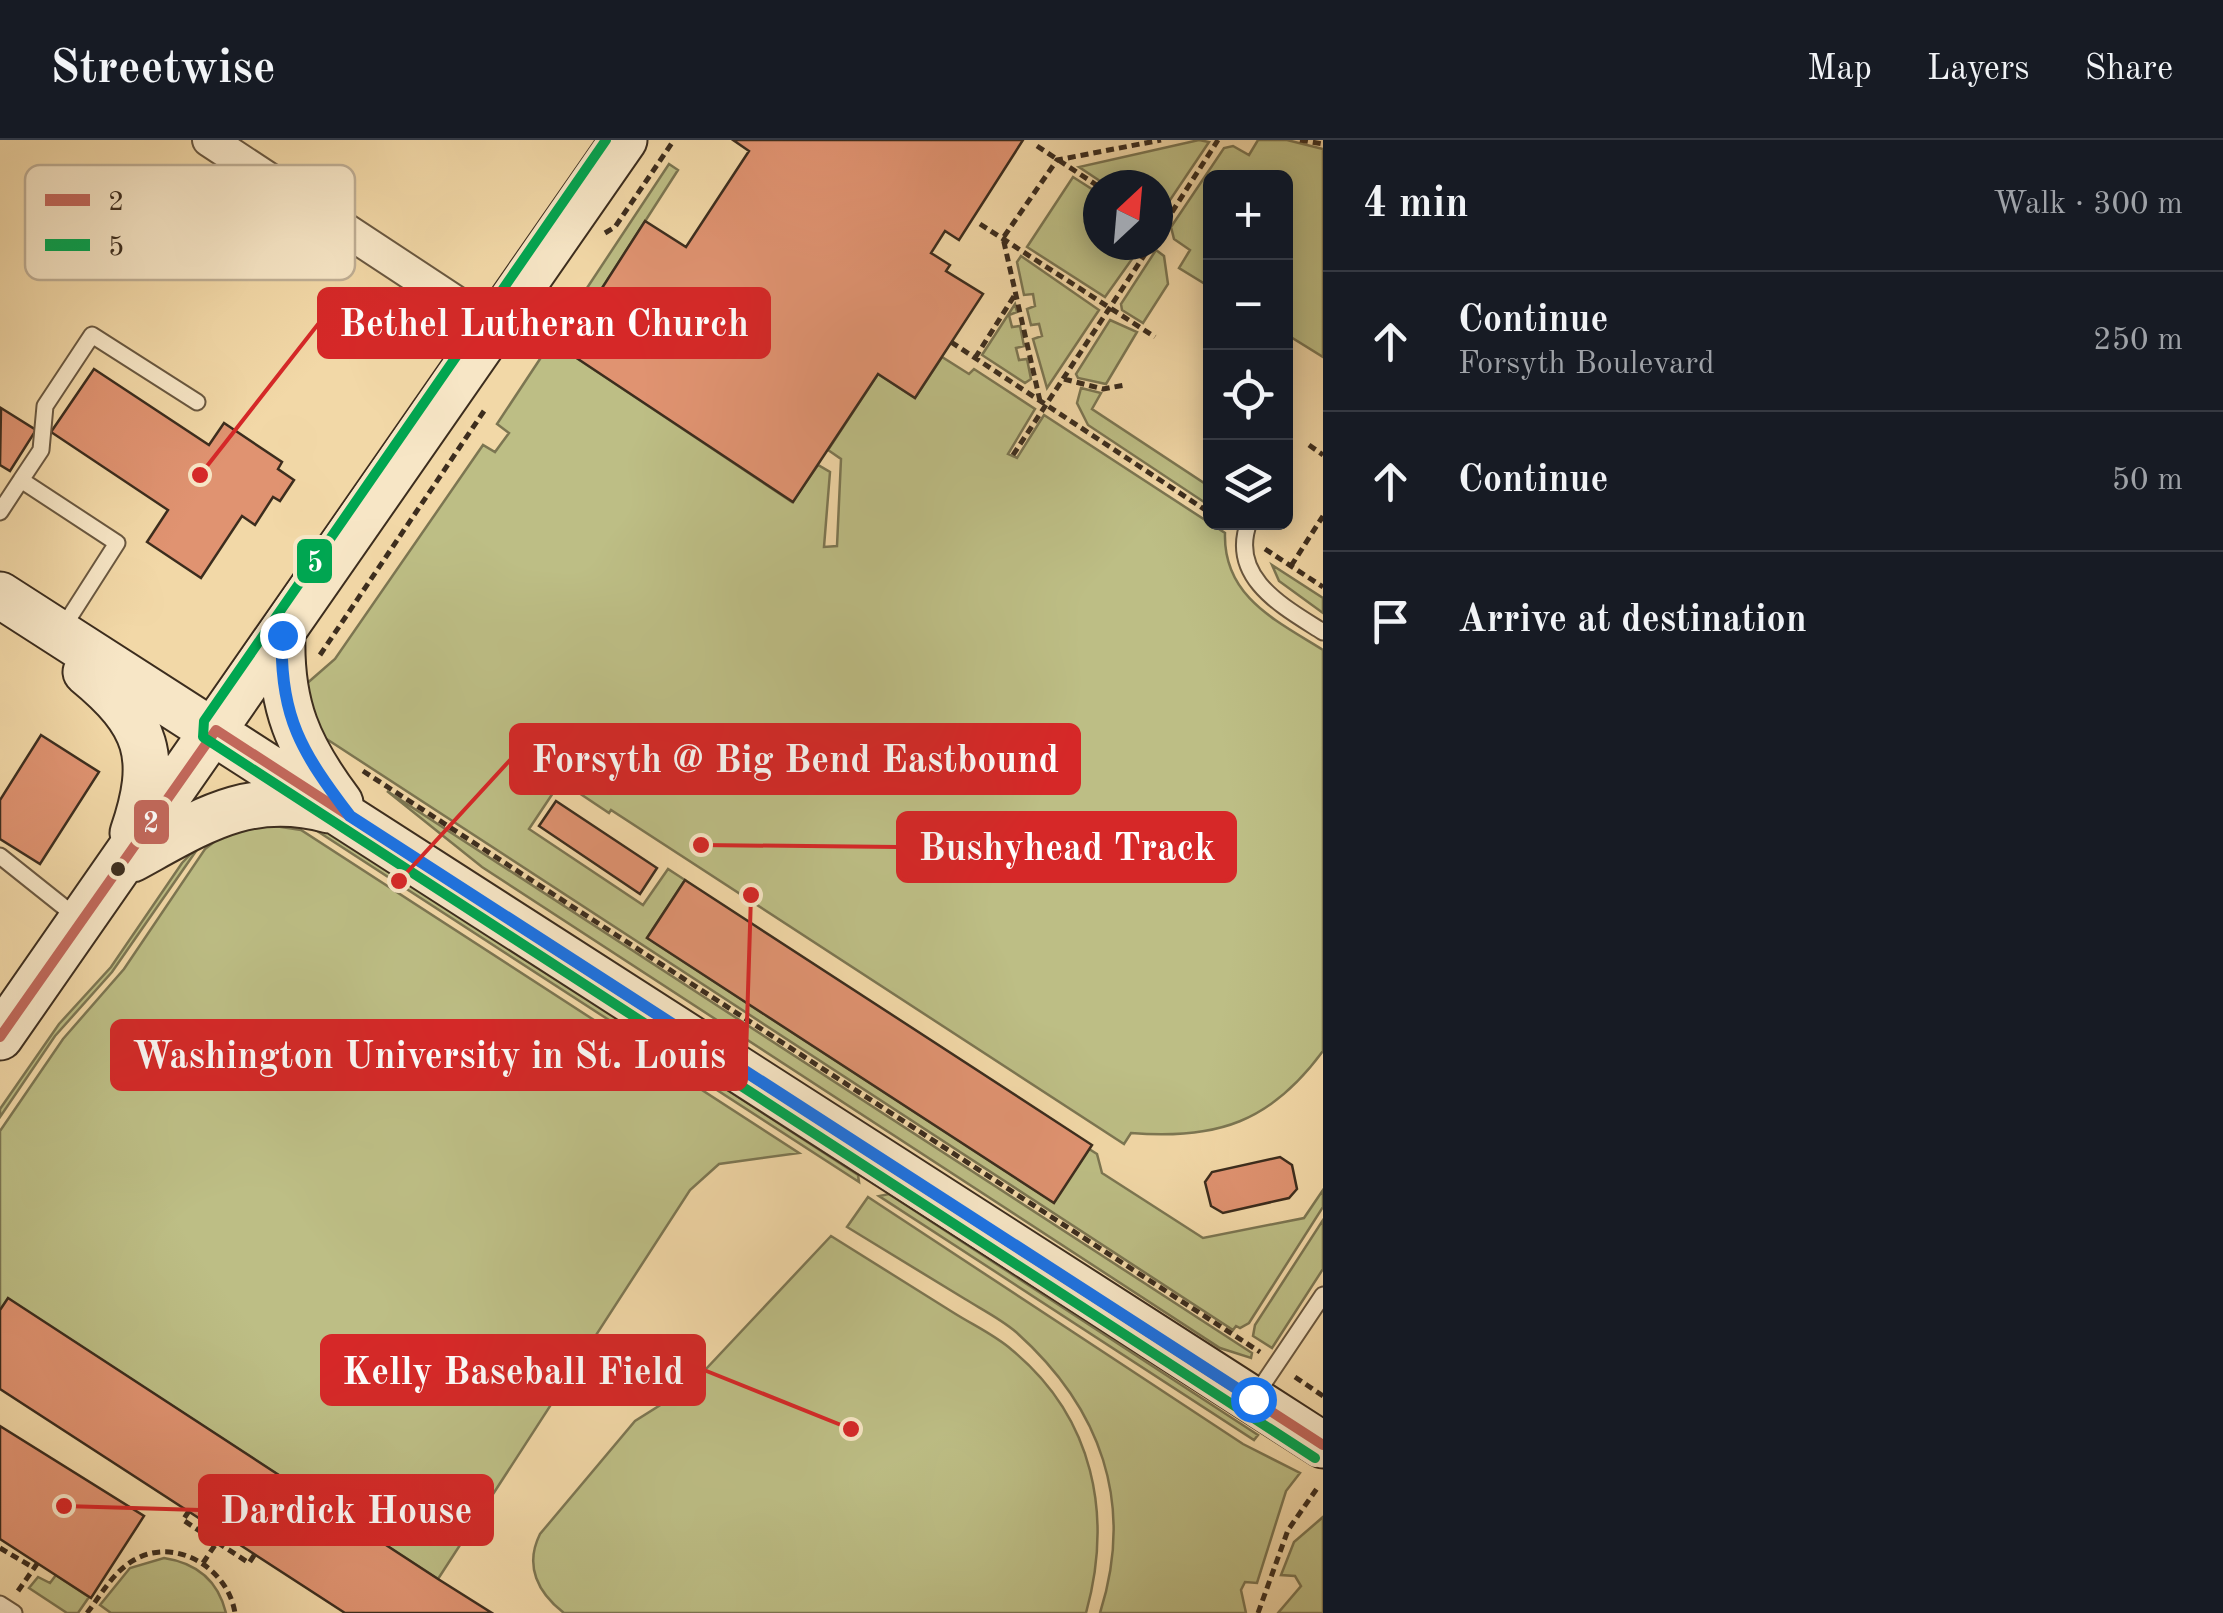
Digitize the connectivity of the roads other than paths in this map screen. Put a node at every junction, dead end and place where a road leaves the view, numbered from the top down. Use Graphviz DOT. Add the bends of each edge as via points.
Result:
graph roads {
  1 [pos="209,140"];
  2 [pos="624,140"];
  3 [pos="247,165"];
  4 [pos="355,236"];
  5 [pos="493,326"];
  6 [pos="197,402"];
  7 [pos="21,480"];
  8 [pos="0,512"];
  9 [pos="1246,530"];
  10 [pos="0,596"];
  11 [pos="60,632"];
  12 [pos="1323,632"];
  13 [pos="282,635"];
  14 [pos="216,730"];
  15 [pos="350,816"];
  16 [pos="0,856"];
  17 [pos="123,863"];
  18 [pos="82,922"];
  19 [pos="4,1025"];
  20 [pos="1323,1295"];
  21 [pos="1253,1399"];
  22 [pos="1321,1466"];
  23 [pos="0,1604"];
  24 [pos="14,1613"];
  1 -- 3 [label="street"];
  2 -- 5 [label="main road"];
  4 -- 5 [label="street"];
  5 -- 13 [label="main road"];
  6 -- 7 [label="lane" via="92,335 44,406 41,450"];
  7 -- 8 [label="lane"];
  7 -- 11 [label="lane" via="117,543"];
  9 -- 12 [label="lane" via="1247,566 1259,585"];
  10 -- 11 [label="main road"];
  10 -- 17 [label="main road" via="132,715 145,744 148,784"];
  11 -- 14 [label="main road"];
  13 -- 14 [label="main road"];
  13 -- 15 [label="main road" via="285,706 311,760"];
  14 -- 15 [label="main road"];
  14 -- 17 [label="main road"];
  15 -- 17 [label="main road" via="282,800 254,803 202,820"];
  15 -- 21 [label="main road"];
  16 -- 18 [label="lane"];
  17 -- 18 [label="main road"];
  18 -- 19 [label="main road"];
  20 -- 21 [label="lane"];
  21 -- 22 [label="main road"];
  23 -- 24 [label="lane"];
}
